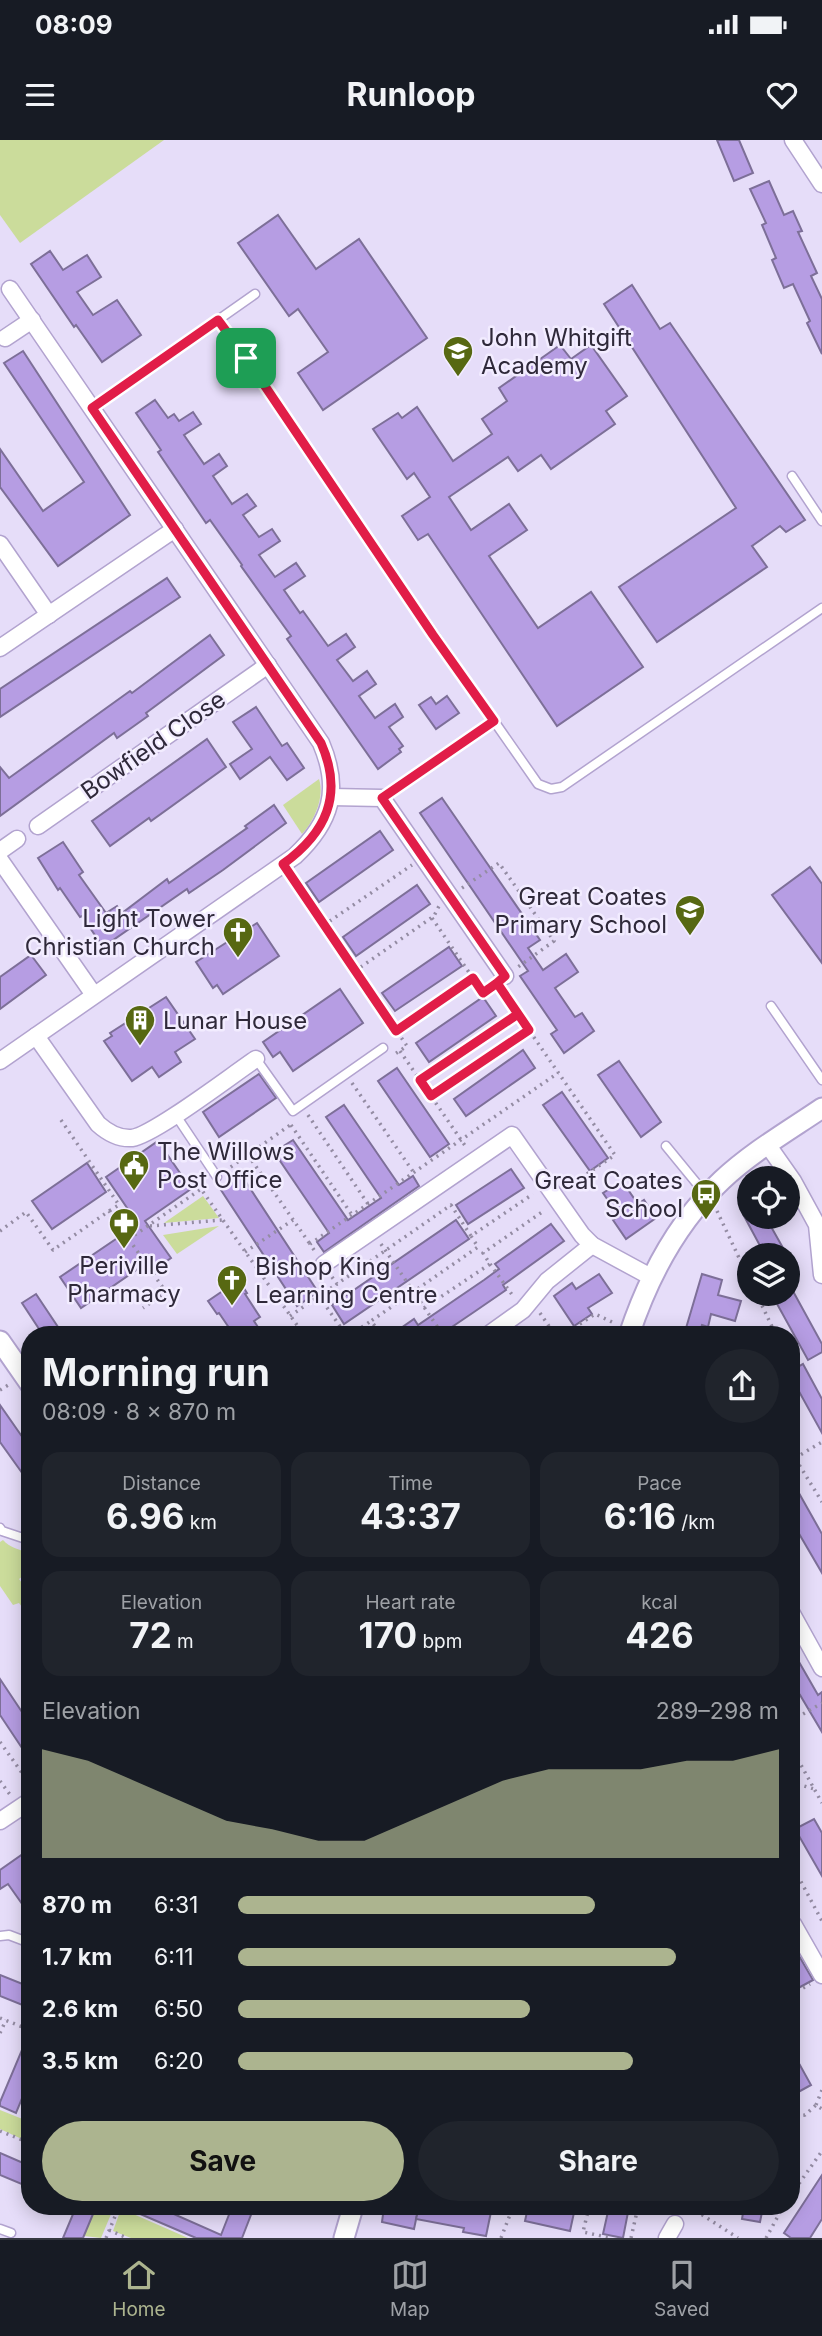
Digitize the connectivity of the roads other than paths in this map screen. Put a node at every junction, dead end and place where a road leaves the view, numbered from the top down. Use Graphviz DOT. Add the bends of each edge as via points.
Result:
graph roads {
  1 [pos="793,140"];
  2 [pos="822,184"];
  3 [pos="10,289"];
  4 [pos="255,295"];
  5 [pos="32,320"];
  6 [pos="218,320"];
  7 [pos="5,338"];
  8 [pos="92,408"];
  9 [pos="792,476"];
  10 [pos="822,521"];
  11 [pos="174,529"];
  12 [pos="0,544"];
  13 [pos="822,608"];
  14 [pos="49,615"];
  15 [pos="0,648"];
  16 [pos="268,665"];
  17 [pos="494,721"];
  18 [pos="331,797"];
  19 [pos="382,798"];
  20 [pos="38,826"];
  21 [pos="17,839"];
  22 [pos="0,851"];
  23 [pos="0,860"];
  24 [pos="501,979"];
  25 [pos="94,995"];
  26 [pos="771,1006"];
  27 [pos="36,1036"];
  28 [pos="383,1048"];
  29 [pos="256,1059"];
  30 [pos="0,1061"];
  31 [pos="822,1080"];
  32 [pos="822,1108"];
  33 [pos="176,1114"];
  34 [pos="767,1144"];
  35 [pos="666,1146"];
  36 [pos="217,1177"];
  37 [pos="707,1196"];
  38 [pos="819,1224"];
  39 [pos="592,1245"];
  40 [pos="324,1264"];
  41 [pos="822,1275"];
  42 [pos="651,1277"];
  43 [pos="500,1326"];
  44 [pos="633,1326"];
  45 [pos="0,1342"];
  46 [pos="21,1371"];
  47 [pos="0,1528"];
  48 [pos="21,1537"];
  49 [pos="800,1628"];
  50 [pos="822,1668"];
  51 [pos="21,1807"];
  52 [pos="0,1821"];
  53 [pos="0,1936"];
  54 [pos="21,1939"];
  55 [pos="800,1940"];
  56 [pos="817,1979"];
  57 [pos="351,2215"];
  58 [pos="0,2229"];
  59 [pos="11,2233"];
  60 [pos="344,2238"];
  1 -- 2 [label="street"];
  3 -- 5 [label="street"];
  4 -- 6 [label="lane"];
  5 -- 7 [label="street"];
  5 -- 8 [label="street"];
  6 -- 8 [label="lane"];
  6 -- 17 [label="lane"];
  8 -- 11 [label="street"];
  9 -- 10 [label="lane"];
  11 -- 14 [label="street"];
  11 -- 16 [label="street"];
  12 -- 14 [label="street"];
  13 -- 17 [label="lane" via="562,787 538,784"];
  14 -- 15 [label="street"];
  16 -- 18 [label="street" via="321,743 331,774"];
  16 -- 20 [label="street, Bowfield Close"];
  17 -- 19 [label="lane"];
  18 -- 19 [label="street"];
  18 -- 25 [label="street" via="325,819 295,856"];
  19 -- 24 [label="street"];
  21 -- 22 [label="street"];
  23 -- 25 [label="street"];
  25 -- 27 [label="street"];
  26 -- 31 [label="lane"];
  27 -- 30 [label="street"];
  27 -- 33 [label="street" via="107,1133 131,1138 142,1135"];
  28 -- 29 [label="lane" via="293,1111"];
  29 -- 33 [label="street"];
  32 -- 34 [label="street"];
  33 -- 36 [label="lane"];
  34 -- 37 [label="street"];
  34 -- 38 [label="street"];
  35 -- 37 [label="lane"];
  37 -- 42 [label="street"];
  38 -- 41 [label="street"];
  39 -- 40 [label="street" via="512,1135"];
  39 -- 42 [label="street"];
  39 -- 43 [label="street"];
  42 -- 44 [label="street"];
  45 -- 46 [label="street"];
  47 -- 48 [label="lane"];
  49 -- 50 [label="street"];
  51 -- 52 [label="street"];
  53 -- 54 [label="lane"];
  55 -- 56 [label="street"];
  57 -- 60 [label="street"];
  58 -- 59 [label="lane"];
}
